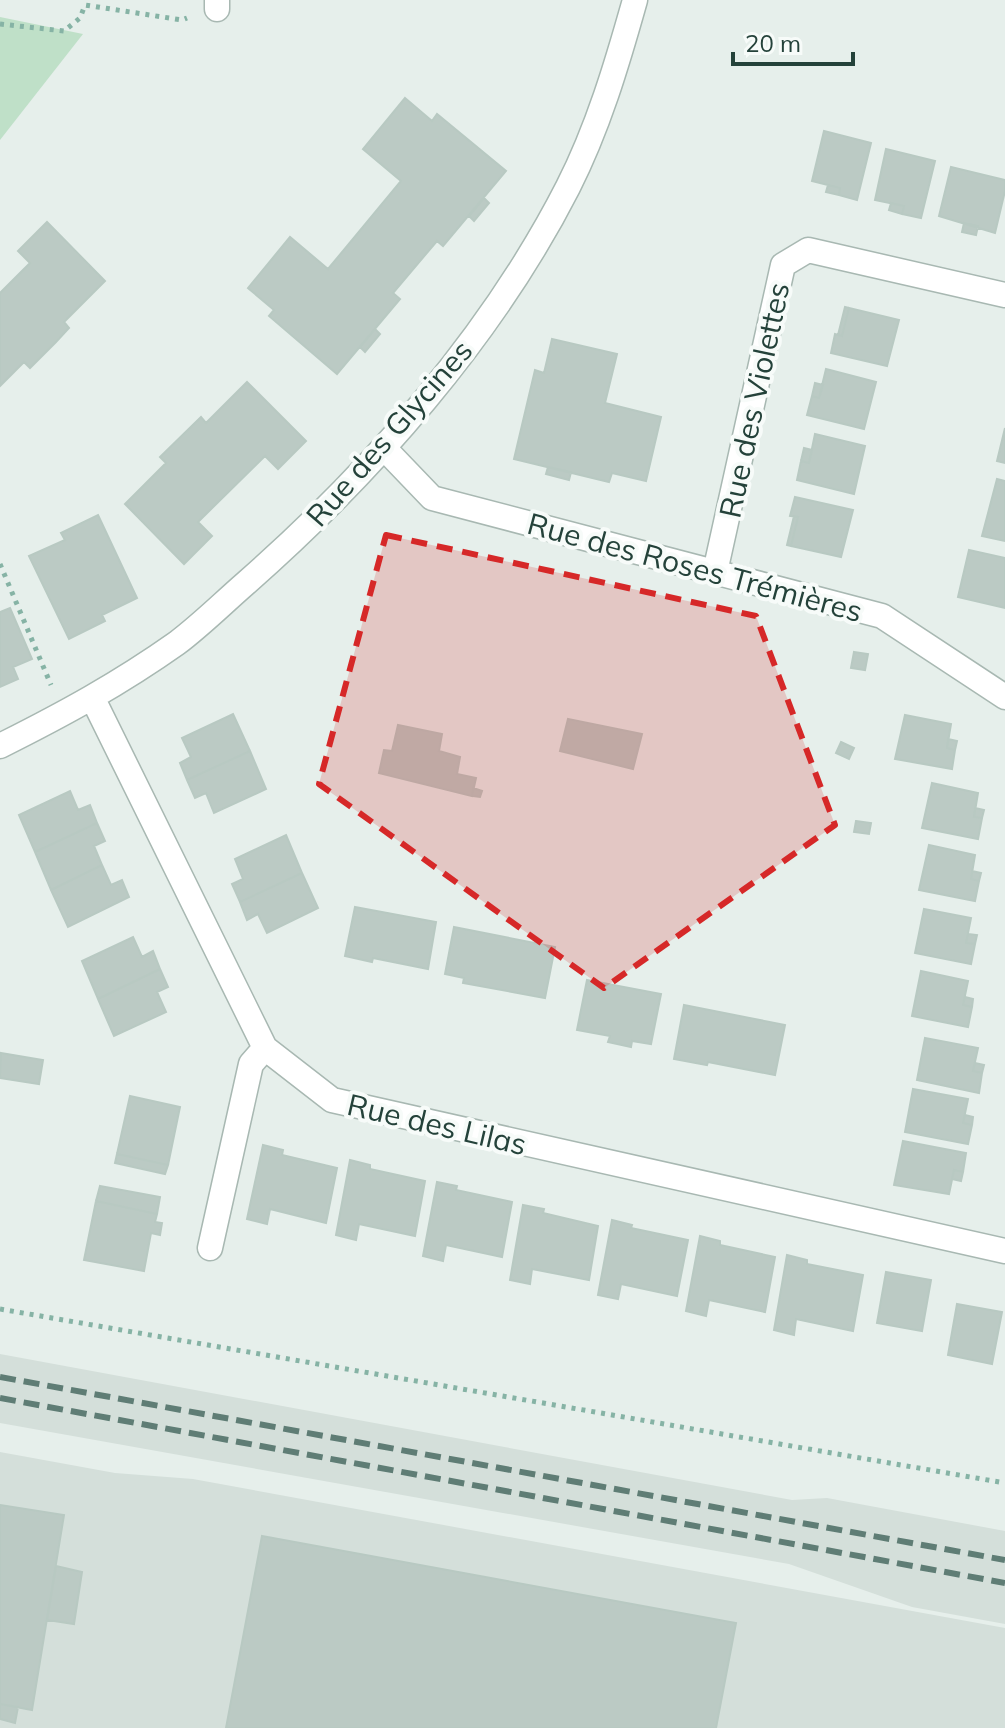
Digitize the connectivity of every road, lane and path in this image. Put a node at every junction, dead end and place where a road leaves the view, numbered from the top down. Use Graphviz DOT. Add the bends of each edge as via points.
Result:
graph roads {
  1 [pos="635,0"];
  2 [pos="217,4"];
  3 [pos="0,24"];
  4 [pos="1005,295"];
  5 [pos="384,448"];
  6 [pos="0,564"];
  7 [pos="715,572"];
  8 [pos="1005,697"];
  9 [pos="93,699"];
  10 [pos="50,721"];
  11 [pos="0,746"];
  12 [pos="265,1048"];
  13 [pos="210,1248"];
  14 [pos="1005,1251"];
  15 [pos="0,1309"];
  16 [pos="1005,1483"];
  1 -- 5 [label="street, Rue des Glycines" via="610,89 562,198 528,259"];
  2 -- 3 [label="path" via="182,20 85,5 80,18 64,31"];
  4 -- 7 [label="street, Rue des Violettes" via="808,250 783,265"];
  5 -- 7 [label="street, Rue des Roses Trémières" via="432,498"];
  5 -- 9 [label="street, Rue des Glycines" via="285,549 180,641"];
  6 -- 10 [label="path" via="54,692"];
  7 -- 8 [label="street, Rue des Roses Trémières" via="882,616"];
  9 -- 10 [label="street, Rue des Glycines"];
  9 -- 12 [label="street, Rue des Lilas"];
  10 -- 11 [label="street, Rue des Glycines"];
  12 -- 13 [label="street" via="251,1064"];
  12 -- 14 [label="street, Rue des Lilas" via="332,1100"];
  15 -- 16 [label="path"];
}
